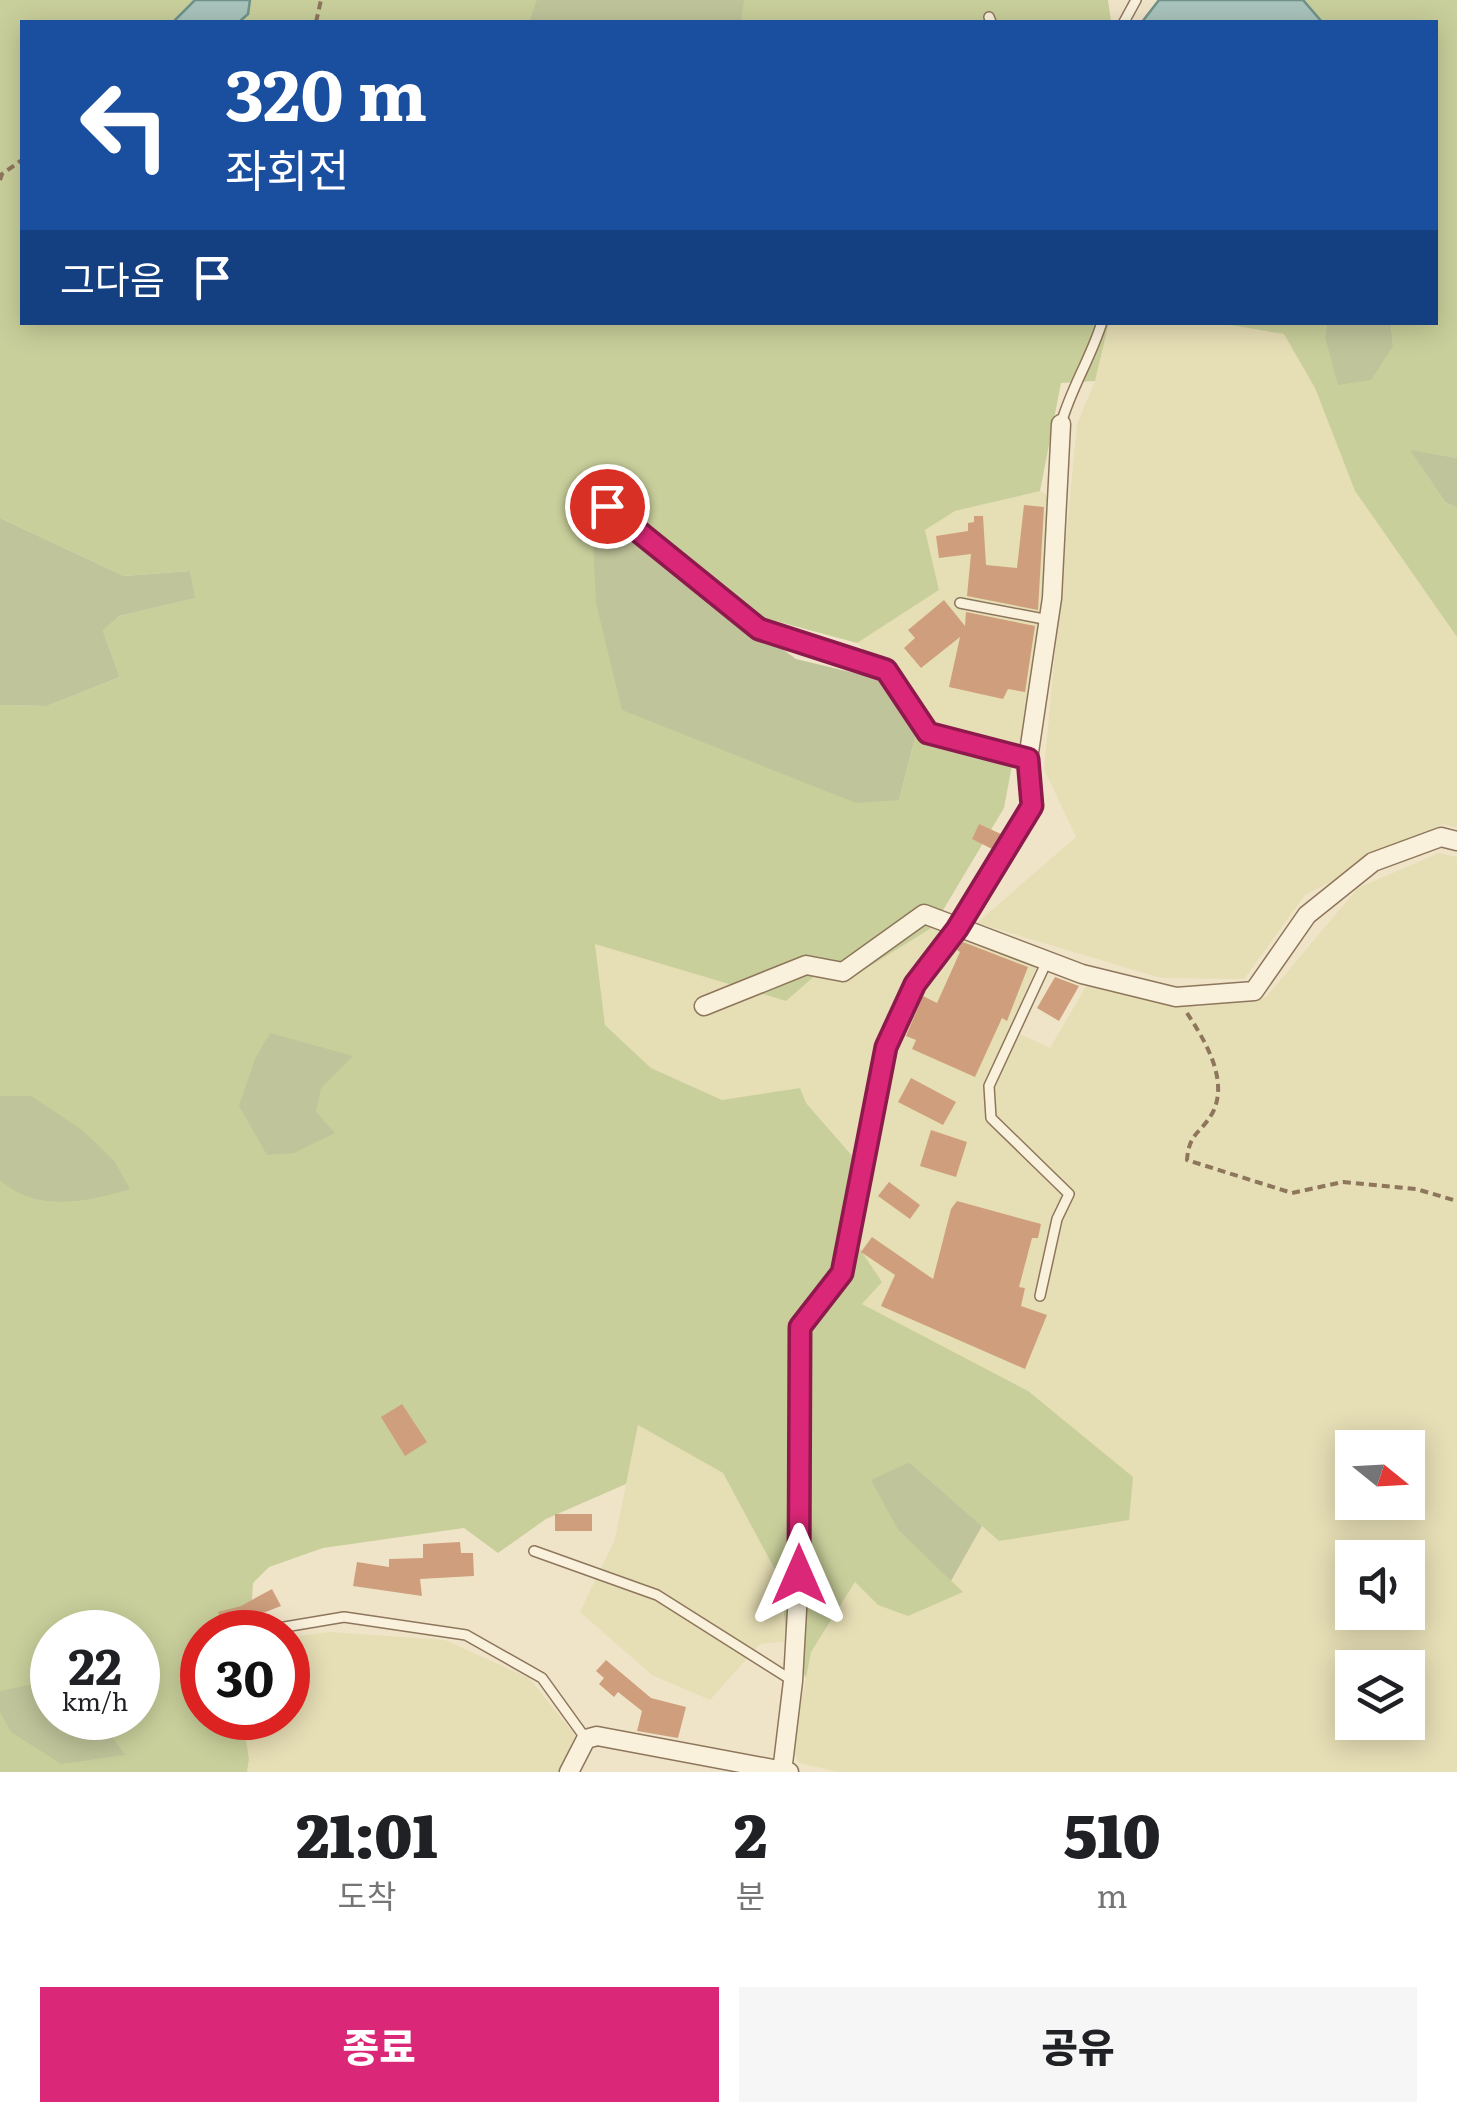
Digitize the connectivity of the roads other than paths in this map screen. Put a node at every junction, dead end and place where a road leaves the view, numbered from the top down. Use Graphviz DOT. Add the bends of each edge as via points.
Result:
graph roads {
  1 [pos="1101,325"];
  2 [pos="1061,424"];
  3 [pos="607,506"];
  4 [pos="960,603"];
  5 [pos="1049,620"];
  6 [pos="1028,759"];
  7 [pos="1457,840"];
  8 [pos="957,929"];
  9 [pos="1046,961"];
  10 [pos="704,1006"];
  11 [pos="1040,1296"];
  12 [pos="534,1551"];
  13 [pos="310,1623"];
  14 [pos="793,1681"];
  15 [pos="586,1739"];
  16 [pos="569,1772"];
  17 [pos="784,1772"];
  1 -- 2 [label="lane"];
  2 -- 5 [label="street"];
  3 -- 6 [label="lane" via="759,629 886,670 928,733"];
  4 -- 5 [label="lane"];
  5 -- 6 [label="street"];
  6 -- 8 [label="street" via="1032,806"];
  7 -- 9 [label="street" via="1442,836 1373,862 1307,914 1254,991 1176,997"];
  8 -- 9 [label="street"];
  8 -- 10 [label="street" via="924,914 843,972 806,965"];
  8 -- 14 [label="street" via="915,984 886,1047 842,1273 800,1327"];
  9 -- 11 [label="lane" via="989,1086 991,1118 1069,1194"];
  12 -- 14 [label="lane" via="657,1595"];
  13 -- 15 [label="lane" via="344,1617 466,1635 542,1678"];
  14 -- 17 [label="street"];
  15 -- 16 [label="street"];
  15 -- 17 [label="street"];
}
